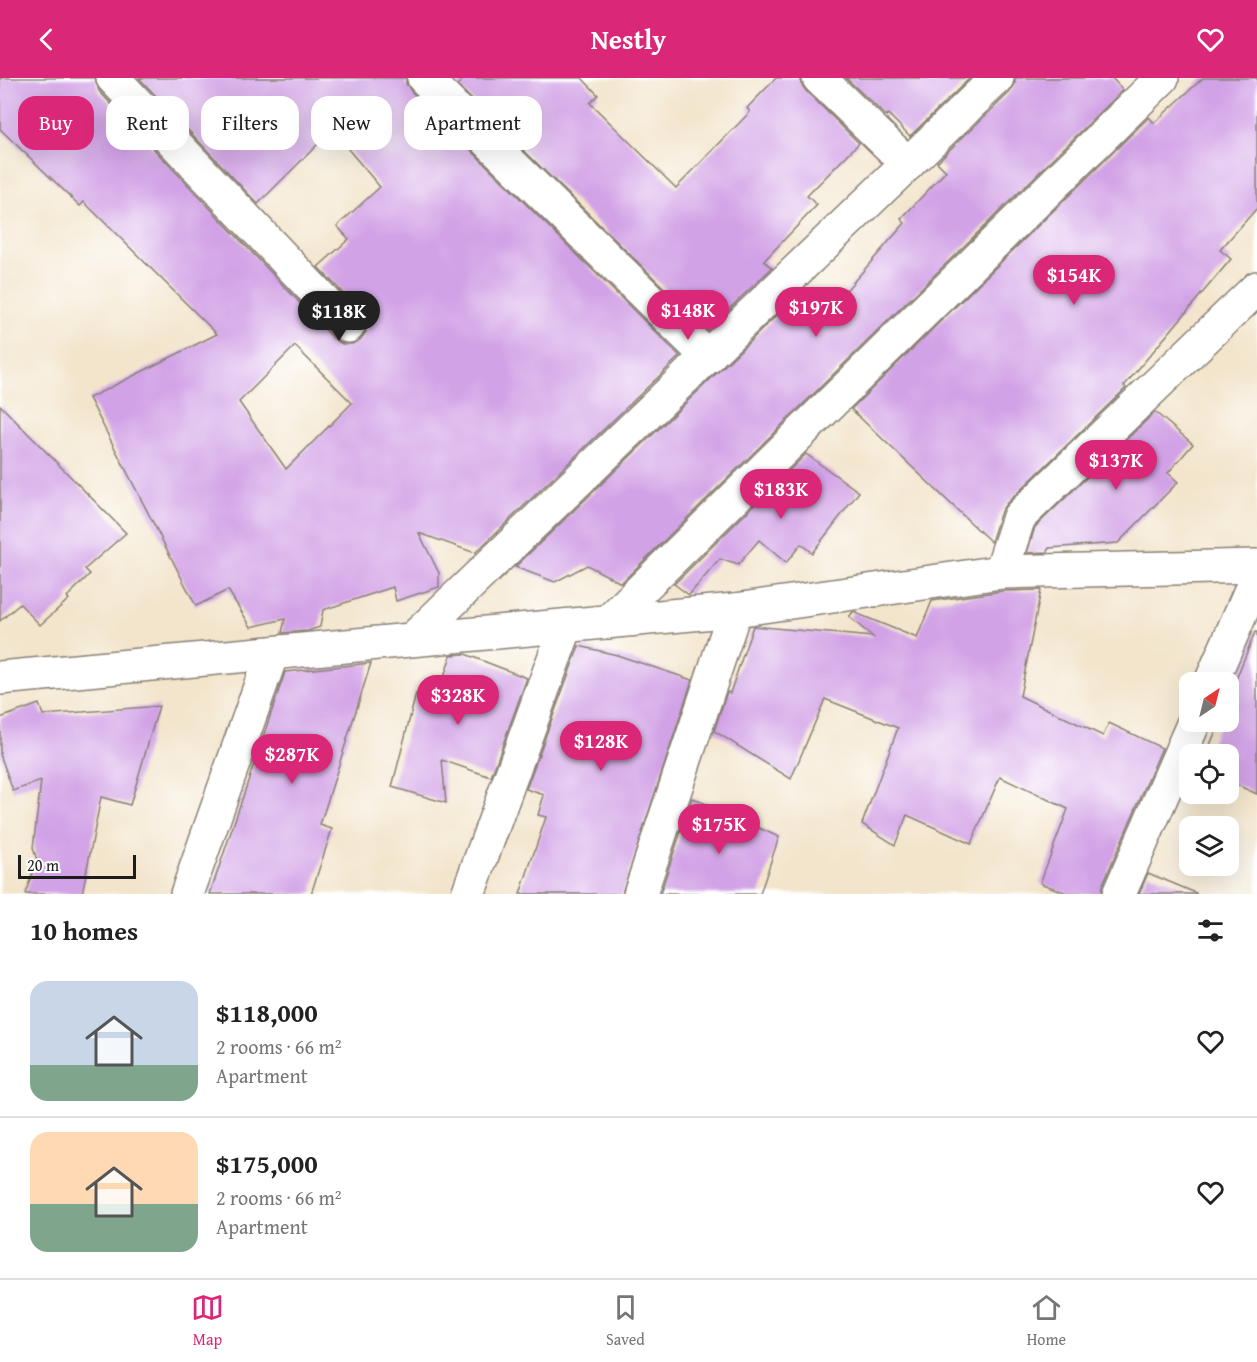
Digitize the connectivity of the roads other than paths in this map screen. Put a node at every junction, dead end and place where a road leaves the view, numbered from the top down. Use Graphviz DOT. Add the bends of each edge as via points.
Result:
graph roads {
  1 [pos="113,78"];
  2 [pos="424,78"];
  3 [pos="819,78"];
  4 [pos="997,78"];
  5 [pos="1162,78"];
  6 [pos="908,164"];
  7 [pos="1257,288"];
  8 [pos="348,326"];
  9 [pos="708,357"];
  10 [pos="1257,566"];
  11 [pos="1001,572"];
  12 [pos="1257,576"];
  13 [pos="735,610"];
  14 [pos="608,622"];
  15 [pos="566,626"];
  16 [pos="413,639"];
  17 [pos="272,653"];
  18 [pos="1215,672"];
  19 [pos="0,678"];
  20 [pos="1190,732"];
  21 [pos="187,894"];
  22 [pos="468,894"];
  23 [pos="640,894"];
  24 [pos="1119,894"];
  1 -- 8 [label="street"];
  2 -- 9 [label="street"];
  3 -- 6 [label="street"];
  4 -- 6 [label="street"];
  5 -- 14 [label="street"];
  6 -- 9 [label="street"];
  7 -- 11 [label="street" via="1019,517"];
  9 -- 16 [label="street"];
  10 -- 11 [label="street"];
  11 -- 13 [label="street"];
  12 -- 18 [label="street"];
  13 -- 14 [label="street"];
  13 -- 23 [label="street"];
  14 -- 15 [label="street"];
  15 -- 16 [label="street"];
  15 -- 22 [label="street"];
  16 -- 17 [label="street"];
  17 -- 19 [label="street"];
  17 -- 21 [label="street"];
  20 -- 24 [label="street"];
}
